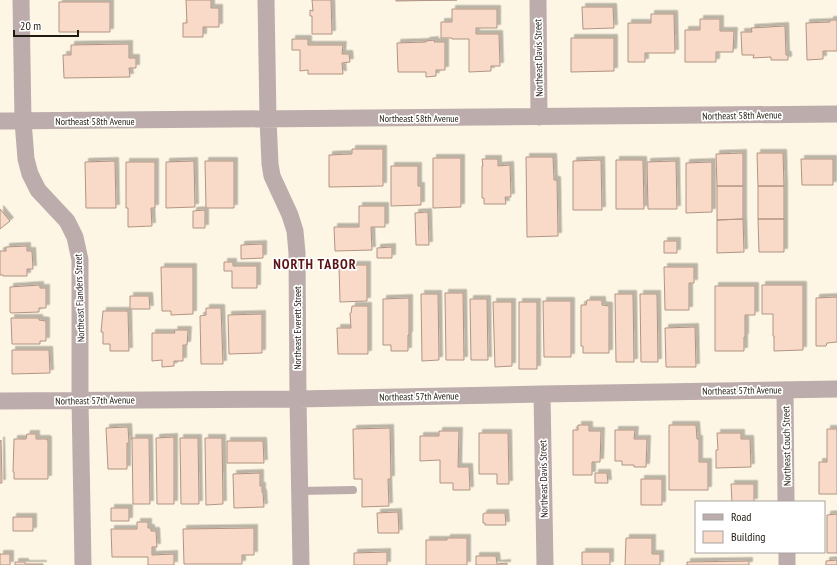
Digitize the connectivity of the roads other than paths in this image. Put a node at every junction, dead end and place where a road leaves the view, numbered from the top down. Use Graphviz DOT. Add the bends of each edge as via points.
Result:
graph roads {
  1 [pos="22,0"];
  2 [pos="266,0"];
  3 [pos="538,0"];
  4 [pos="837,114"];
  5 [pos="539,117"];
  6 [pos="268,119"];
  7 [pos="0,121"];
  8 [pos="23,121"];
  9 [pos="837,389"];
  10 [pos="785,390"];
  11 [pos="542,394"];
  12 [pos="298,399"];
  13 [pos="80,400"];
  14 [pos="0,401"];
  15 [pos="353,490"];
  16 [pos="300,491"];
  17 [pos="786,501"];
  18 [pos="787,553"];
  19 [pos="83,565"];
  20 [pos="301,565"];
  21 [pos="544,565"];
  22 [pos="787,565"];
  1 -- 8 [label="street, Northeast Flanders Street"];
  2 -- 6 [label="street, Northeast Everett Street"];
  3 -- 5 [label="street, Northeast Davis Street"];
  4 -- 5 [label="street, Northeast 58th Avenue"];
  5 -- 6 [label="street, Northeast 58th Avenue"];
  6 -- 8 [label="street, Northeast 58th Avenue"];
  6 -- 12 [label="street, Northeast Everett Street" via="272,176 295,231"];
  7 -- 8 [label="street, Northeast 58th Avenue"];
  8 -- 13 [label="street, Northeast Flanders Street" via="26,159 30,174 38,190 67,221 75,236 80,260"];
  9 -- 10 [label="street, Northeast 57th Avenue"];
  10 -- 11 [label="street, Northeast 57th Avenue"];
  10 -- 17 [label="street, Northeast Couch Street"];
  11 -- 12 [label="street, Northeast 57th Avenue"];
  11 -- 21 [label="street, Northeast Davis Street"];
  12 -- 13 [label="street, Northeast 57th Avenue"];
  12 -- 16 [label="street, Northeast Everett Street"];
  13 -- 14 [label="street, Northeast 57th Avenue"];
  13 -- 19 [label="street, Northeast Flanders Street"];
  15 -- 16 [label="lane"];
  16 -- 20 [label="street, Northeast Everett Street"];
  18 -- 22 [label="street"];
}
